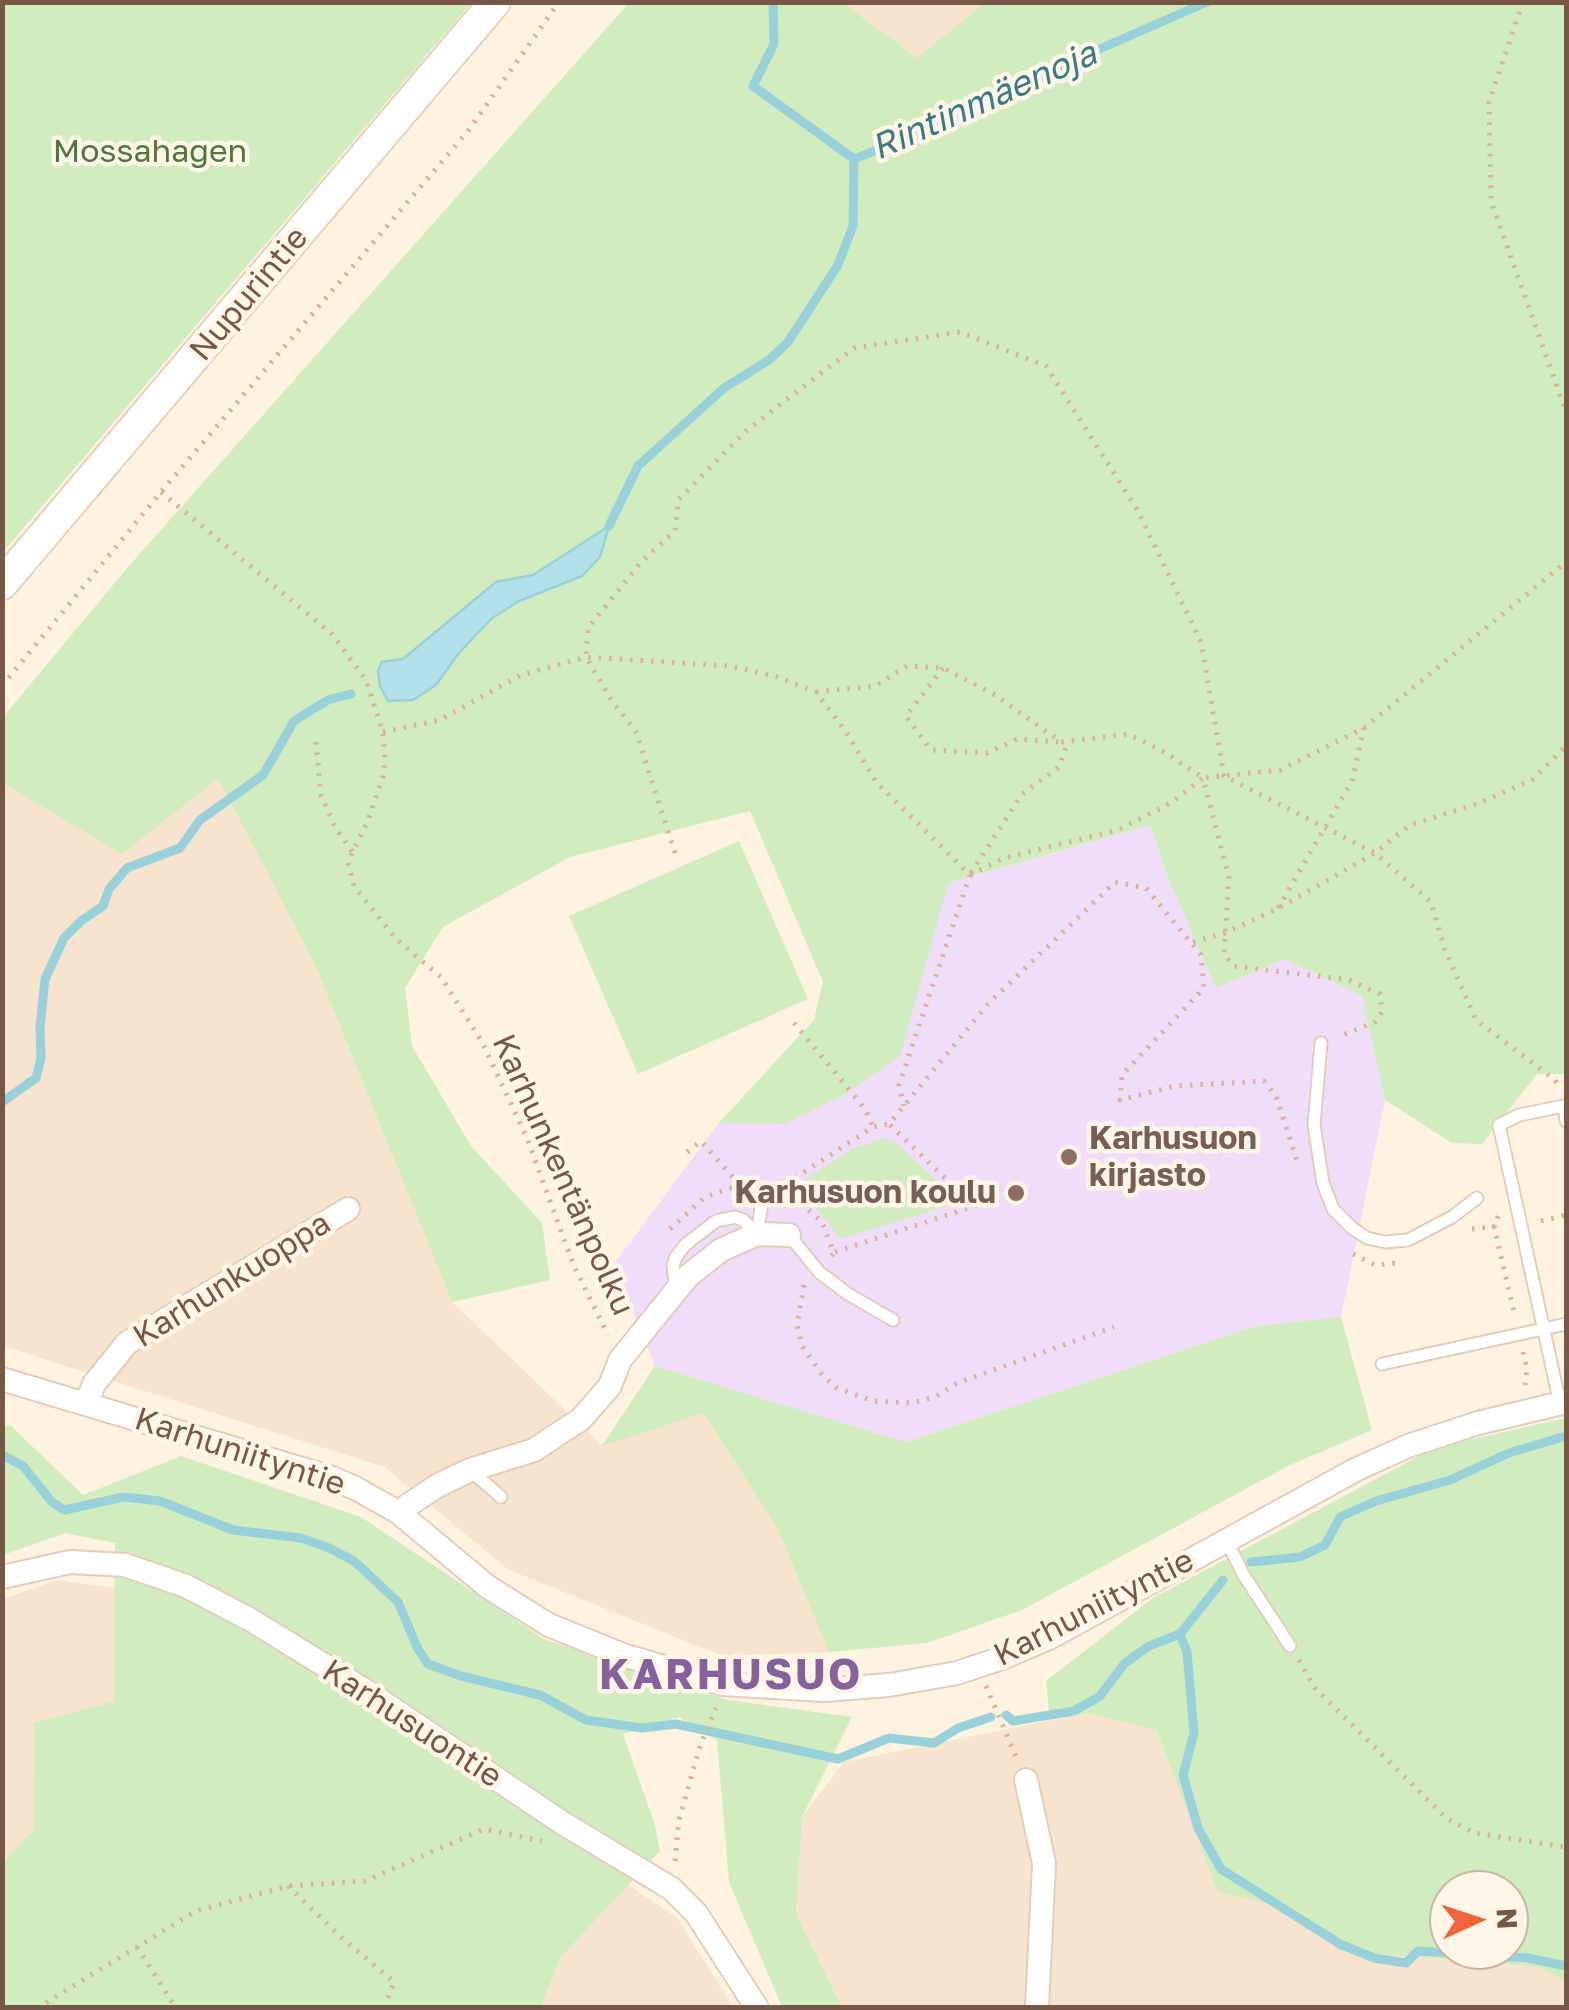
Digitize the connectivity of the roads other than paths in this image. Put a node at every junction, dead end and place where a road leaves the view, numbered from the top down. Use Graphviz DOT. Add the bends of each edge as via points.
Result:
graph roads {
  1 [pos="495,2"];
  2 [pos="2,584"];
  3 [pos="1322,1044"];
  4 [pos="1566,1121"];
  5 [pos="780,1188"];
  6 [pos="1476,1198"];
  7 [pos="348,1209"];
  8 [pos="757,1234"];
  9 [pos="790,1235"];
  10 [pos="893,1320"];
  11 [pos="1566,1324"];
  12 [pos="1544,1329"];
  13 [pos="1382,1364"];
  14 [pos="2,1379"];
  15 [pos="1563,1403"];
  16 [pos="86,1404"];
  17 [pos="470,1470"];
  18 [pos="500,1497"];
  19 [pos="398,1512"];
  20 [pos="1226,1541"];
  21 [pos="2,1578"];
  22 [pos="1290,1646"];
  23 [pos="1026,1780"];
  24 [pos="758,2008"];
  25 [pos="1038,2008"];
  1 -- 2 [label="main road, Nupurintie"];
  3 -- 6 [label="lane" via="1314,1125 1323,1184 1333,1209 1352,1228 1385,1242 1408,1240"];
  4 -- 12 [label="lane" via="1564,1106 1499,1125"];
  5 -- 8 [label="lane" via="763,1197"];
  7 -- 16 [label="street, Karhunkuoppa" via="127,1343 106,1365"];
  8 -- 9 [label="street"];
  8 -- 17 [label="street" via="720,1250 688,1276 582,1419 534,1450"];
  9 -- 10 [label="lane" via="819,1272"];
  11 -- 12 [label="lane"];
  12 -- 13 [label="lane"];
  12 -- 15 [label="lane"];
  14 -- 16 [label="street, Karhuniityntie"];
  15 -- 20 [label="street, Karhuniityntie" via="1408,1446"];
  16 -- 19 [label="street, Karhuniityntie" via="329,1477"];
  17 -- 18 [label="lane"];
  17 -- 19 [label="street"];
  19 -- 20 [label="street, Karhuniityntie" via="488,1587 549,1625 722,1684 824,1690 978,1666 1048,1638"];
  20 -- 22 [label="lane"];
  21 -- 24 [label="street, Karhusuontie" via="70,1562 125,1566 186,1586 251,1620 672,1888"];
  23 -- 25 [label="street" via="1044,1863"];
}
